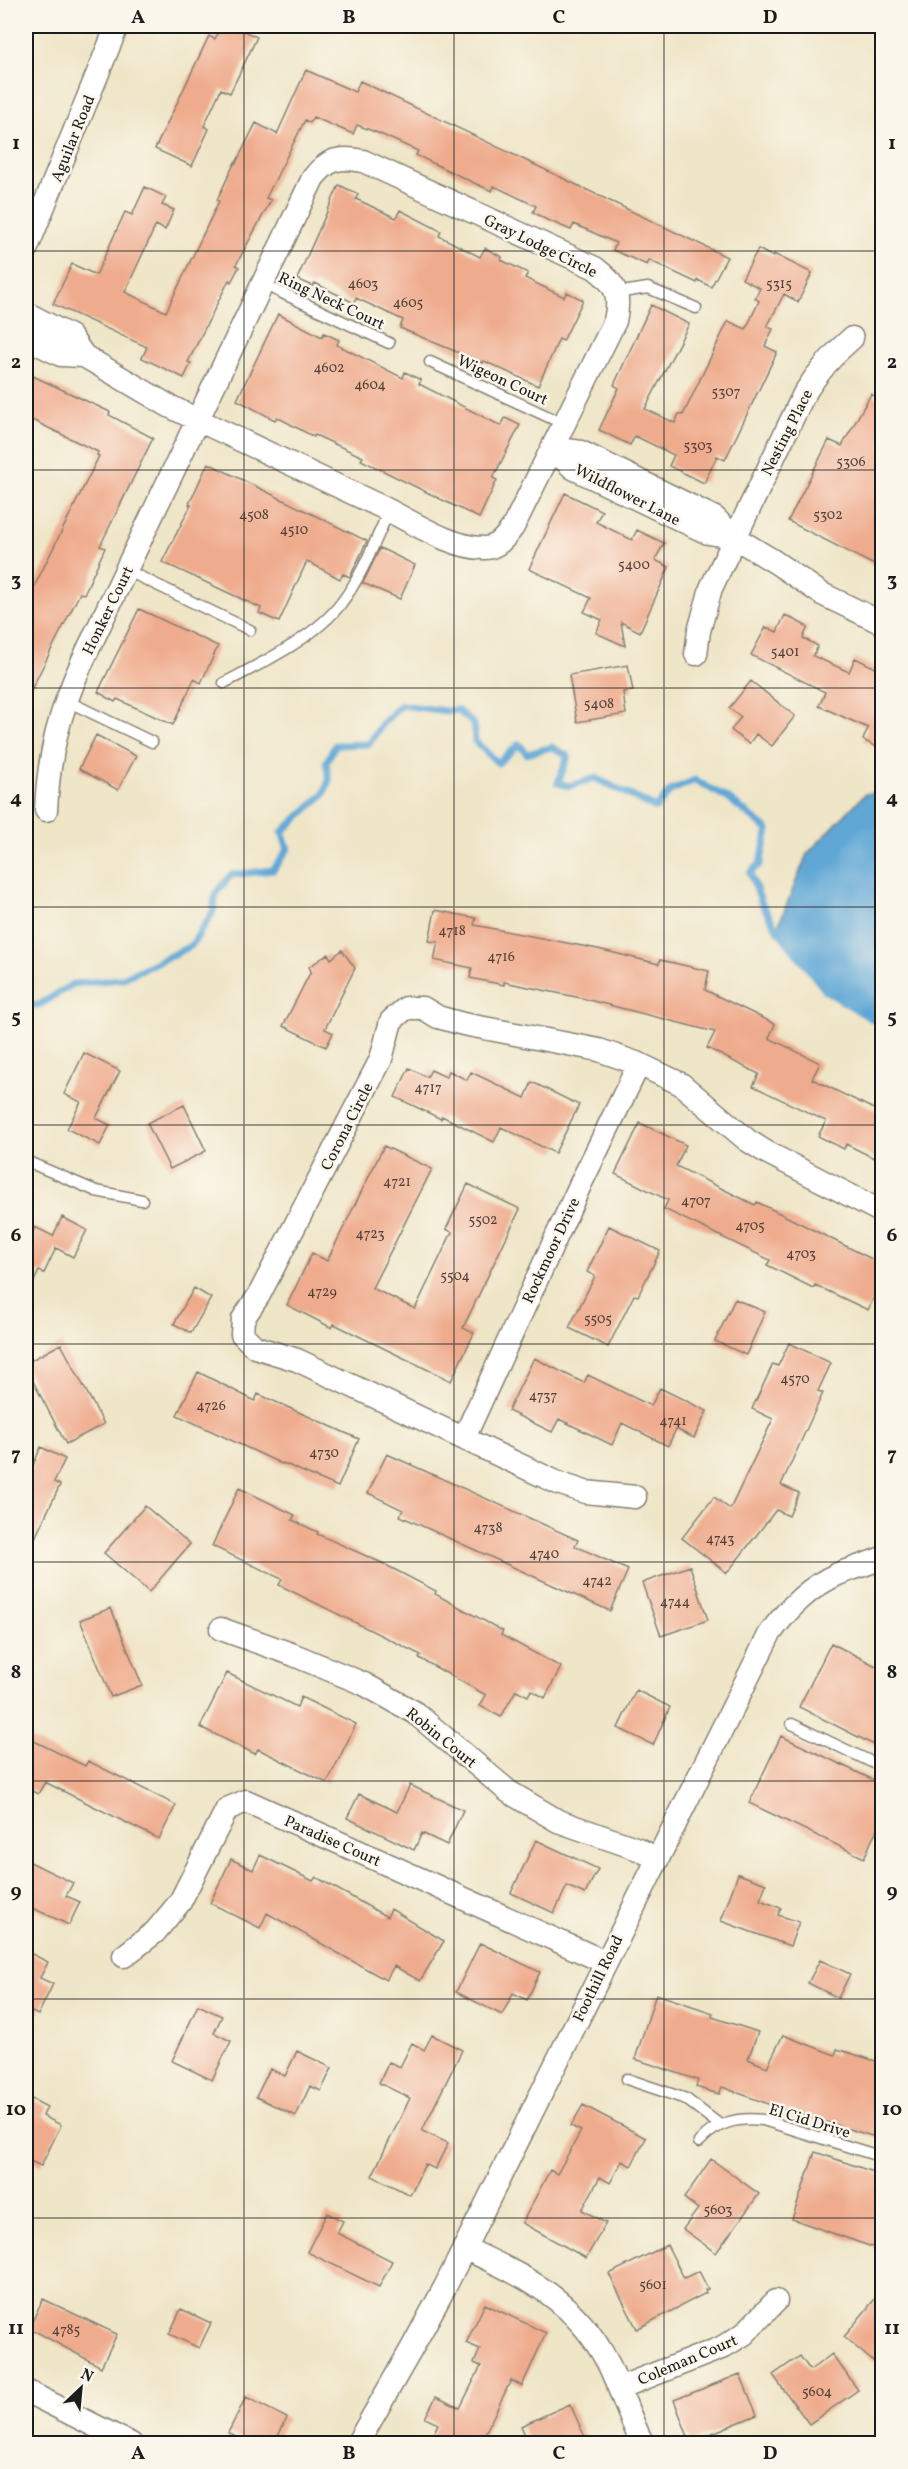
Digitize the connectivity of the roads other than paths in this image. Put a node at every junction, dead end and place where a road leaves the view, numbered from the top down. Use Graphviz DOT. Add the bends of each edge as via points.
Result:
graph roads {
  1 [pos="117,26"];
  2 [pos="26,250"];
  3 [pos="262,284"];
  4 [pos="616,293"];
  5 [pos="696,308"];
  6 [pos="26,314"];
  7 [pos="26,338"];
  8 [pos="852,338"];
  9 [pos="389,343"];
  10 [pos="84,356"];
  11 [pos="430,362"];
  12 [pos="198,420"];
  13 [pos="564,423"];
  14 [pos="552,448"];
  15 [pos="389,511"];
  16 [pos="734,537"];
  17 [pos="126,570"];
  18 [pos="882,623"];
  19 [pos="250,630"];
  20 [pos="696,654"];
  21 [pos="224,683"];
  22 [pos="65,700"];
  23 [pos="152,742"];
  24 [pos="46,810"];
  25 [pos="639,1064"];
  26 [pos="26,1161"];
  27 [pos="142,1200"];
  28 [pos="882,1212"];
  29 [pos="464,1438"];
  30 [pos="635,1497"];
  31 [pos="882,1558"];
  32 [pos="220,1629"];
  33 [pos="792,1724"];
  34 [pos="882,1767"];
  35 [pos="656,1858"];
  36 [pos="124,1956"];
  37 [pos="605,1962"];
  38 [pos="627,2079"];
  39 [pos="720,2125"];
  40 [pos="699,2142"];
  41 [pos="882,2157"];
  42 [pos="464,2248"];
  43 [pos="776,2301"];
  44 [pos="619,2388"];
  45 [pos="26,2391"];
  46 [pos="131,2444"];
  47 [pos="357,2444"];
  48 [pos="643,2444"];
  1 -- 2 [label="street, Aguilar Road"];
  3 -- 4 [label="street, Gray Lodge Circle" via="313,178 332,159 346,157 363,161 595,268 608,278"];
  3 -- 9 [label="lane, Ring Neck Court"];
  3 -- 12 [label="street, Gray Lodge Circle"];
  4 -- 5 [label="lane" via="648,288"];
  4 -- 13 [label="street" via="615,321"];
  6 -- 10 [label="street" via="70,336"];
  7 -- 10 [label="street" via="61,355"];
  8 -- 16 [label="street, Nesting Place" via="834,353 804,394"];
  10 -- 12 [label="street"];
  11 -- 13 [label="lane, Wigeon Court"];
  12 -- 15 [label="street"];
  12 -- 17 [label="street, Honker Court"];
  13 -- 14 [label="street"];
  14 -- 15 [label="street" via="513,527 502,541 488,548 452,541"];
  14 -- 16 [label="street, Wildflower Lane" via="573,468 612,477 668,505 708,533"];
  15 -- 21 [label="lane" via="342,603 284,651"];
  16 -- 18 [label="street, Wildflower Lane" via="822,594"];
  16 -- 20 [label="street, Nesting Place" via="711,588"];
  17 -- 19 [label="lane"];
  17 -- 22 [label="street, Honker Court"];
  22 -- 23 [label="lane"];
  22 -- 24 [label="street, Honker Court" via="53,742"];
  25 -- 28 [label="street, Corona Circle" via="681,1084 766,1152"];
  25 -- 29 [label="street, Rockmoor Drive" via="580,1183"];
  25 -- 29 [label="street, Corona Circle" via="599,1050 454,1022 423,1008 406,1008 391,1021 381,1059 243,1319 242,1334 255,1347 297,1360"];
  26 -- 27 [label="lane" via="96,1191"];
  29 -- 30 [label="street, Corona Circle" via="576,1490"];
  31 -- 35 [label="street, Foothill Road" via="836,1575 783,1615 751,1668"];
  32 -- 35 [label="street, Robin Court" via="364,1684 414,1712 528,1804 558,1821"];
  33 -- 34 [label="lane"];
  35 -- 37 [label="street, Foothill Road"];
  36 -- 37 [label="street, Paradise Court" via="155,1932 180,1902 227,1809 246,1802"];
  37 -- 42 [label="street, Foothill Road"];
  38 -- 39 [label="lane" via="686,2099"];
  39 -- 40 [label="lane, El Cid Drive"];
  39 -- 41 [label="lane, El Cid Drive" via="733,2120 763,2120"];
  42 -- 44 [label="street" via="516,2272 560,2301 592,2337"];
  42 -- 47 [label="street, Foothill Road"];
  43 -- 44 [label="street, Coleman Court" via="744,2334 721,2348"];
  44 -- 48 [label="street"];
  45 -- 46 [label="street"];
}
